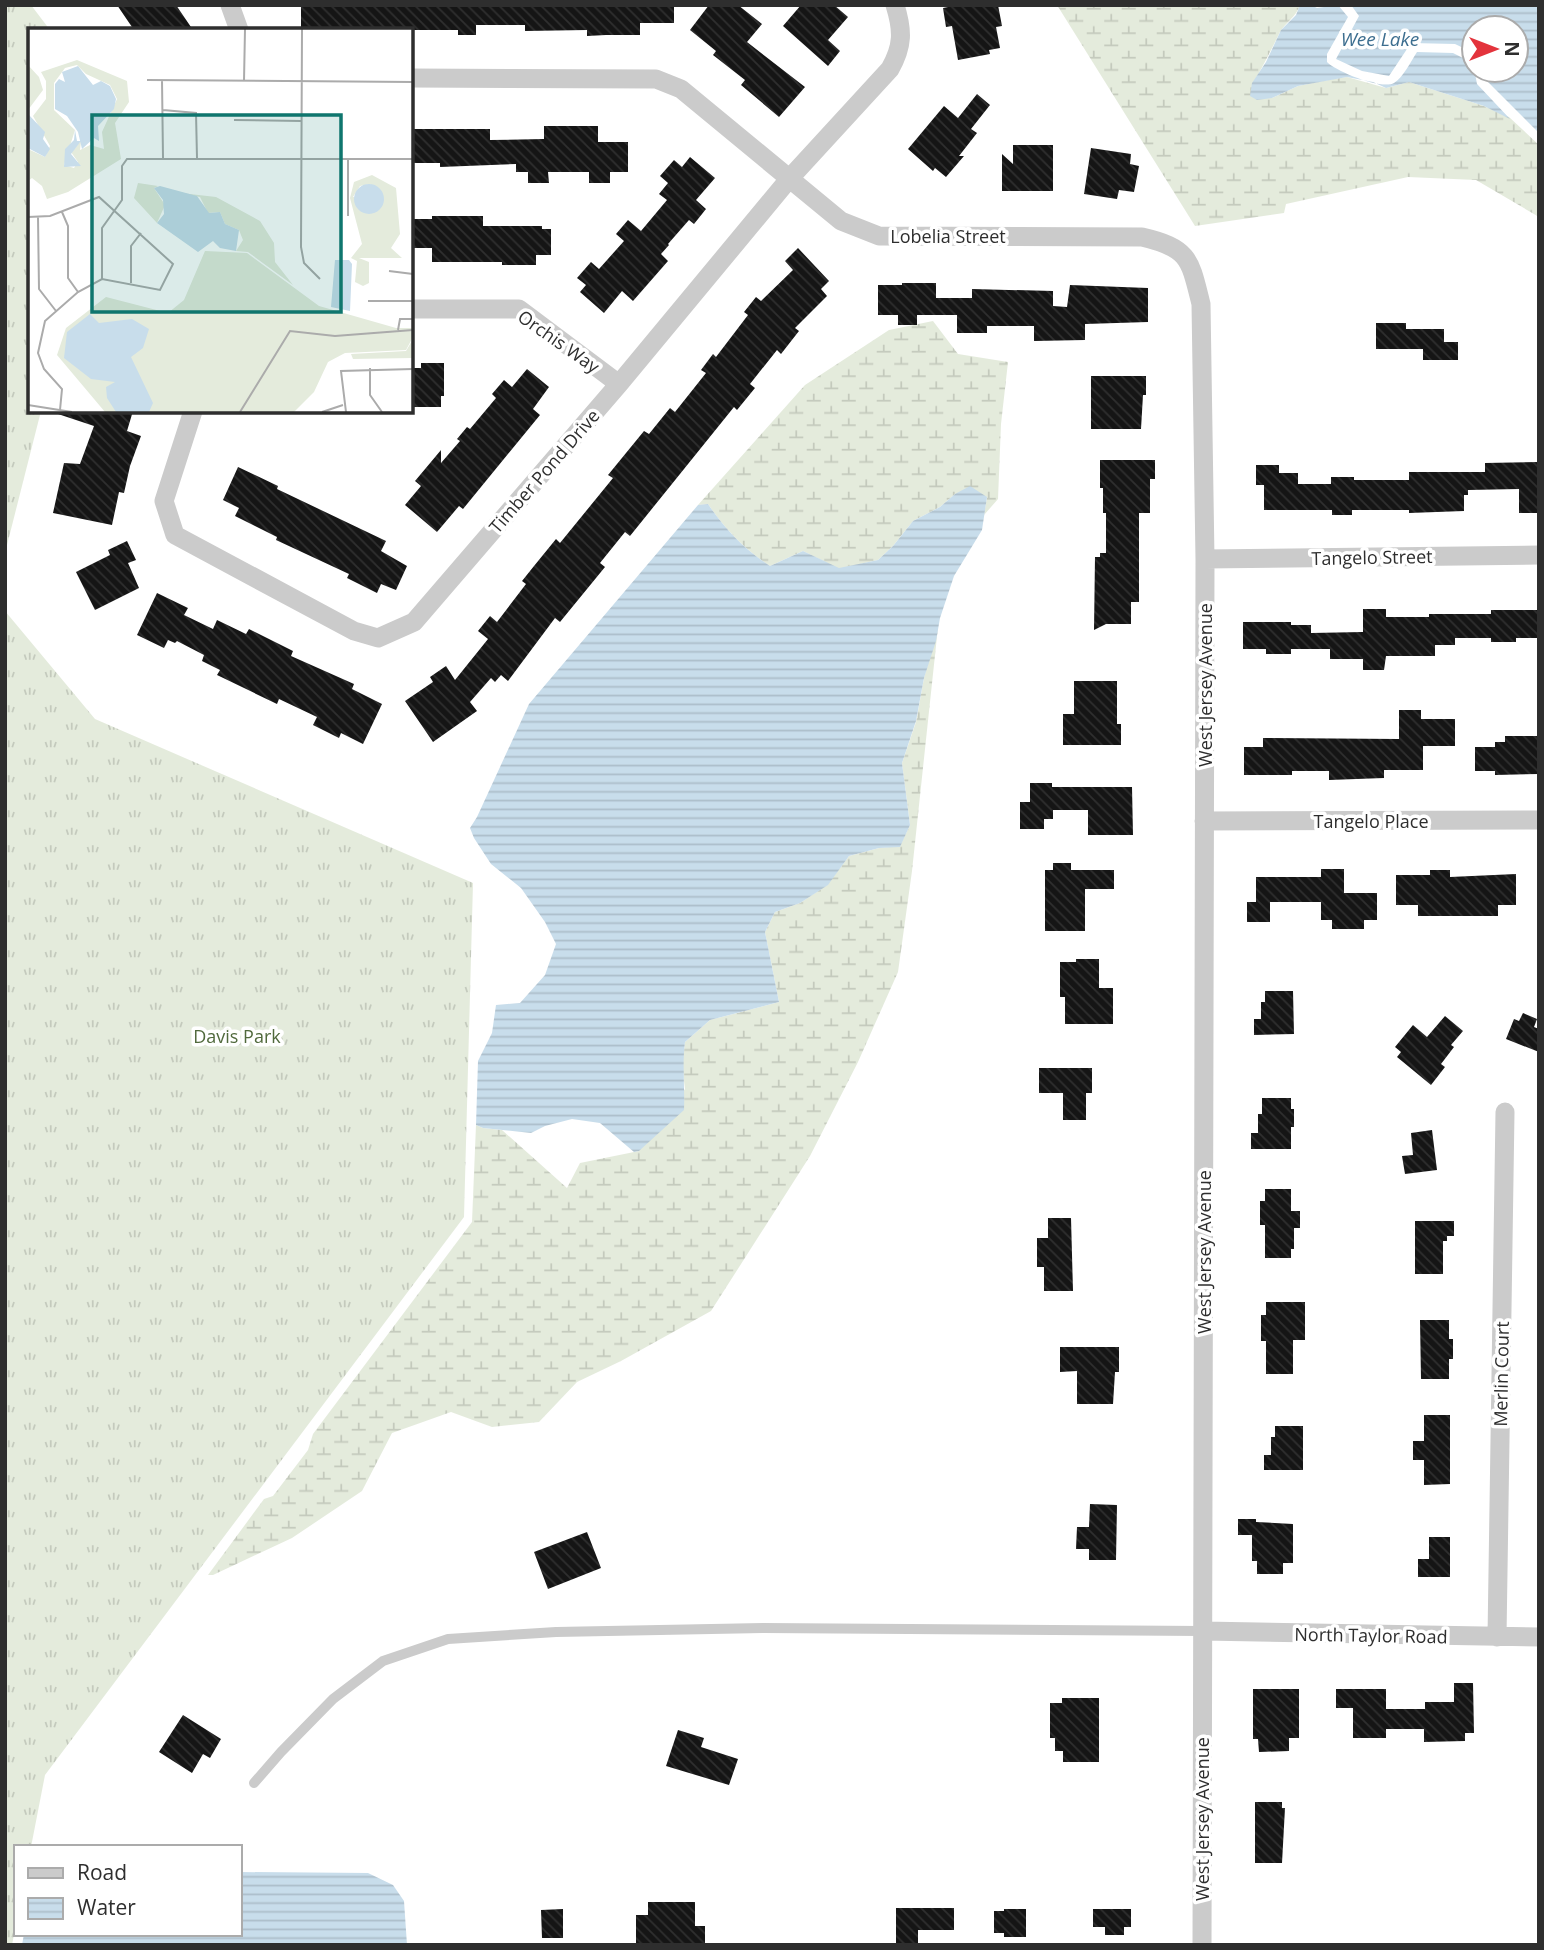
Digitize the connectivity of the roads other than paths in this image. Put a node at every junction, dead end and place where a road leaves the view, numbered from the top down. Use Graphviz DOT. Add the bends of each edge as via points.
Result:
graph roads {
  1 [pos="230,5"];
  2 [pos="895,5"];
  3 [pos="238,28"];
  4 [pos="413,78"];
  5 [pos="789,179"];
  6 [pos="413,309"];
  7 [pos="619,384"];
  8 [pos="192,413"];
  9 [pos="1539,555"];
  10 [pos="1205,559"];
  11 [pos="1539,820"];
  12 [pos="1204,821"];
  13 [pos="1505,1112"];
  14 [pos="1203,1632"];
  15 [pos="1497,1637"];
  16 [pos="1539,1637"];
  17 [pos="254,1783"];
  18 [pos="1202,1945"];
  1 -- 3 [label="street"];
  2 -- 5 [label="street, Timber Pond Drive" via="901,38 890,69"];
  4 -- 5 [label="street, Lobelia Street" via="656,79 681,89"];
  5 -- 7 [label="street, Timber Pond Drive"];
  5 -- 10 [label="street, Lobelia Street" via="841,220 879,236 1142,237 1181,251 1201,304"];
  6 -- 7 [label="street, Orchis Way" via="519,309"];
  7 -- 8 [label="street, Timber Pond Drive" via="414,622 378,638 354,631 175,535 164,501"];
  9 -- 10 [label="street, Tangelo Street"];
  10 -- 12 [label="street, West Jersey Avenue"];
  11 -- 12 [label="street, Tangelo Place"];
  12 -- 14 [label="street, West Jersey Avenue"];
  13 -- 15 [label="street, Merlin Court"];
  14 -- 15 [label="street, North Taylor Road"];
  14 -- 17 [label="lane" via="764,1628 448,1639 383,1661 333,1699"];
  14 -- 18 [label="street, West Jersey Avenue"];
  15 -- 16 [label="street, North Taylor Road"];
}
